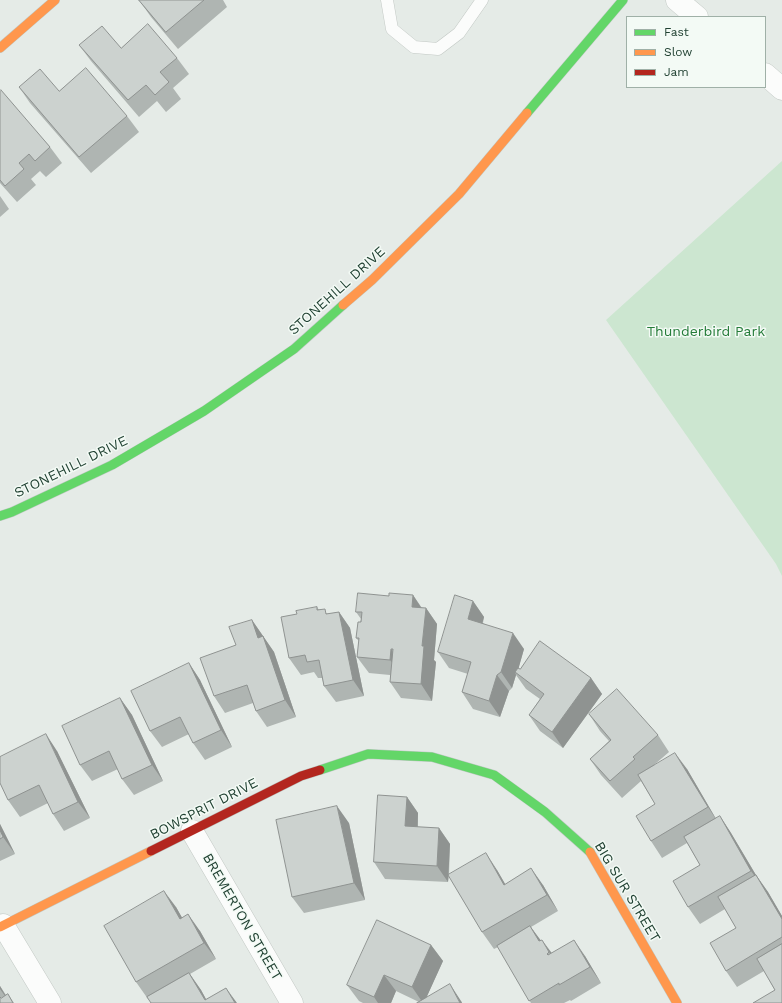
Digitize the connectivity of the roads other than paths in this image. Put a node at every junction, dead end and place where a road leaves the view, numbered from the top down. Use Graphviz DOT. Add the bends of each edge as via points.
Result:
graph roads {
  1 [pos="55,0"];
  2 [pos="387,0"];
  3 [pos="482,0"];
  4 [pos="623,0"];
  5 [pos="677,0"];
  6 [pos="696,16"];
  7 [pos="0,48"];
  8 [pos="766,75"];
  9 [pos="782,89"];
  10 [pos="0,516"];
  11 [pos="432,757"];
  12 [pos="192,831"];
  13 [pos="1,926"];
  14 [pos="50,1003"];
  15 [pos="292,1003"];
  16 [pos="676,1003"];
  1 -- 7 [label="street"];
  2 -- 3 [label="lane" via="392,29 414,47 438,49 460,33"];
  4 -- 10 [label="street, STONEHILL DRIVE" via="459,194 372,280 294,349 204,411 112,465"];
  5 -- 6 [label="street"];
  8 -- 9 [label="street"];
  11 -- 12 [label="street, BOWSPRIT DRIVE" via="368,754 301,776"];
  11 -- 16 [label="street, BIG SUR STREET" via="494,775 545,812 589,850"];
  12 -- 13 [label="street, BOWSPRIT DRIVE"];
  12 -- 15 [label="street, BREMERTON STREET"];
  13 -- 14 [label="street"];
}
